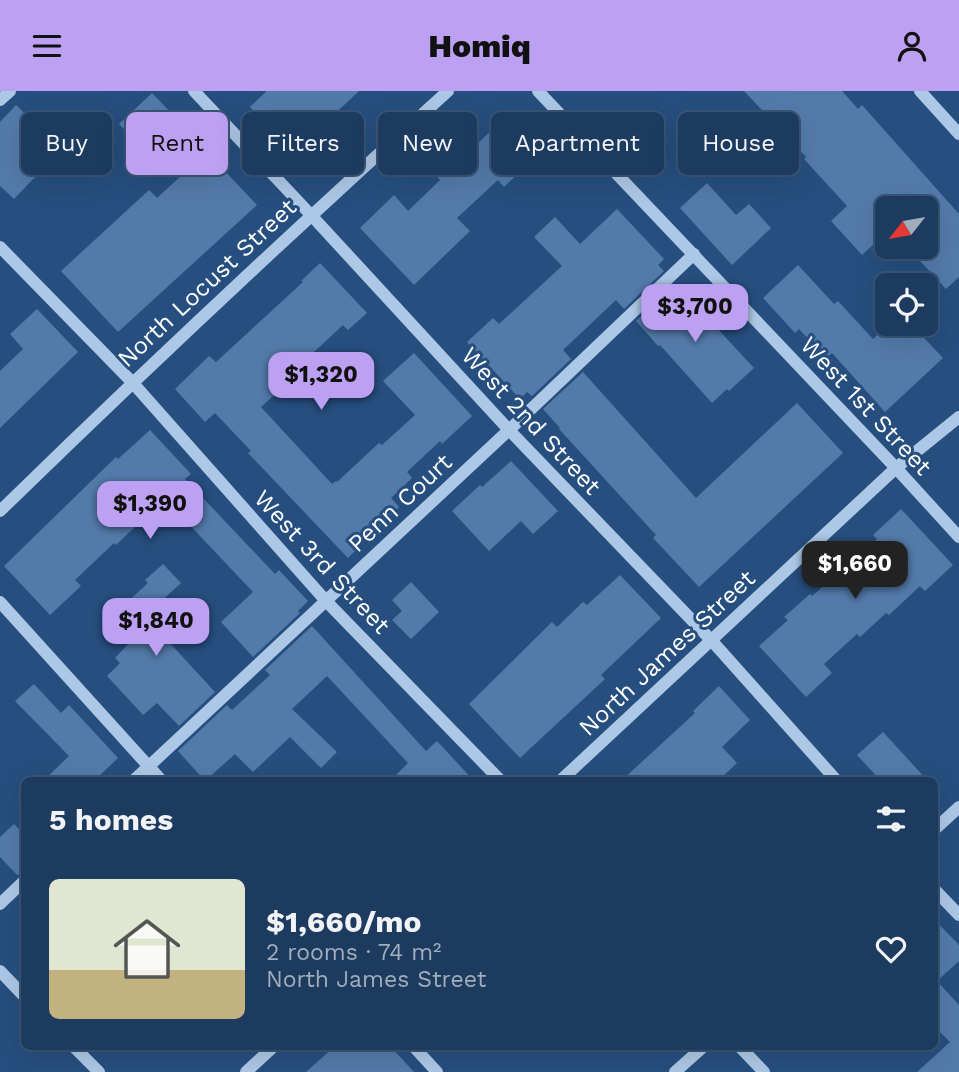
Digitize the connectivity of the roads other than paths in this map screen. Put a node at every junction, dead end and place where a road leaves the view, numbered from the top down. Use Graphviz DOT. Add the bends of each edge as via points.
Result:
graph roads {
  1 [pos="10,91"];
  2 [pos="194,91"];
  3 [pos="447,91"];
  4 [pos="538,91"];
  5 [pos="920,91"];
  6 [pos="0,100"];
  7 [pos="959,134"];
  8 [pos="311,215"];
  9 [pos="0,247"];
  10 [pos="694,254"];
  11 [pos="132,382"];
  12 [pos="959,417"];
  13 [pos="509,430"];
  14 [pos="897,468"];
  15 [pos="0,511"];
  16 [pos="959,537"];
  17 [pos="326,601"];
  18 [pos="0,602"];
  19 [pos="712,641"];
  20 [pos="148,766"];
  21 [pos="137,777"];
  22 [pos="158,777"];
  23 [pos="497,777"];
  24 [pos="564,777"];
  25 [pos="833,777"];
  26 [pos="959,807"];
  27 [pos="938,826"];
  28 [pos="21,884"];
  29 [pos="938,893"];
  30 [pos="0,904"];
  31 [pos="959,915"];
  32 [pos="0,971"];
  33 [pos="21,993"];
  34 [pos="77,1050"];
  35 [pos="270,1050"];
  36 [pos="417,1050"];
  37 [pos="700,1050"];
  38 [pos="743,1050"];
  39 [pos="99,1072"];
  40 [pos="246,1072"];
  41 [pos="437,1072"];
  42 [pos="675,1072"];
  43 [pos="764,1072"];
  1 -- 6 [label="street"];
  2 -- 8 [label="street, West 2nd Street"];
  3 -- 8 [label="street, North Locust Street"];
  4 -- 10 [label="street, West 1st Street"];
  5 -- 7 [label="street"];
  8 -- 11 [label="street, North Locust Street"];
  8 -- 13 [label="street, West 2nd Street"];
  9 -- 11 [label="street, West 3rd Street"];
  10 -- 13 [label="street, Penn Court"];
  10 -- 14 [label="street, West 1st Street"];
  11 -- 15 [label="street, North Locust Street"];
  11 -- 17 [label="street, West 3rd Street"];
  12 -- 14 [label="street, North James Street"];
  13 -- 17 [label="street, Penn Court"];
  13 -- 19 [label="street, West 2nd Street"];
  14 -- 16 [label="street, West 1st Street"];
  14 -- 19 [label="street, North James Street"];
  17 -- 20 [label="street, Penn Court"];
  17 -- 23 [label="street, West 3rd Street"];
  18 -- 20 [label="street"];
  19 -- 24 [label="street, North James Street"];
  19 -- 25 [label="street, West 2nd Street"];
  20 -- 21 [label="street, Penn Court"];
  20 -- 22 [label="street"];
  26 -- 27 [label="street"];
  28 -- 30 [label="street"];
  29 -- 31 [label="street"];
  32 -- 33 [label="street"];
  34 -- 39 [label="street"];
  35 -- 40 [label="street"];
  36 -- 41 [label="street"];
  37 -- 42 [label="street"];
  38 -- 43 [label="street"];
}
